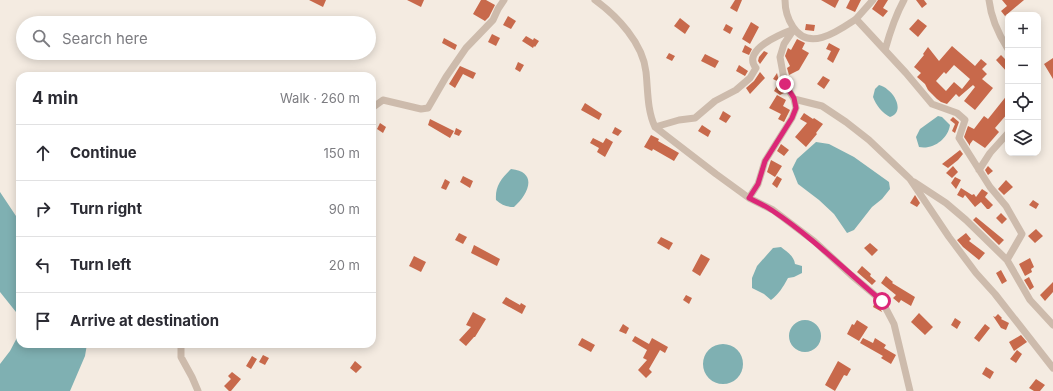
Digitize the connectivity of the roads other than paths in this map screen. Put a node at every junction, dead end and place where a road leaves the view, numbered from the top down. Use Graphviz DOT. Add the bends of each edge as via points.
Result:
graph roads {
  1 [pos="504,0"];
  2 [pos="594,0"];
  3 [pos="785,0"];
  4 [pos="873,0"];
  5 [pos="904,0"];
  6 [pos="989,0"];
  7 [pos="856,19"];
  8 [pos="794,29"];
  9 [pos="1007,48"];
  10 [pos="885,50"];
  11 [pos="794,98"];
  12 [pos="376,105"];
  13 [pos="655,127"];
  14 [pos="1005,136"];
  15 [pos="979,170"];
  16 [pos="910,179"];
  17 [pos="749,198"];
  18 [pos="1007,260"];
  19 [pos="1053,325"];
  20 [pos="181,348"];
  21 [pos="1053,368"];
  22 [pos="198,391"];
  23 [pos="910,391"];
  1 -- 12 [label="street" via="493,20 466,48 428,108 421,109 383,100"];
  2 -- 13 [label="street" via="622,24 636,42 646,69 651,117"];
  3 -- 8 [label="street" via="787,17"];
  4 -- 7 [label="street"];
  5 -- 10 [label="street" via="890,30"];
  6 -- 9 [label="street" via="999,36"];
  7 -- 8 [label="street" via="830,34 814,39 801,36"];
  7 -- 10 [label="street"];
  8 -- 11 [label="street" via="784,44 780,57 785,84"];
  8 -- 13 [label="street" via="772,38 757,50 752,59 756,68 750,78 736,90 715,101 695,118"];
  10 -- 15 [label="street" via="932,104 957,113 965,120 959,138"];
  11 -- 16 [label="street" via="822,106 846,122"];
  11 -- 17 [label="street" via="796,108 792,118 765,161 758,184"];
  13 -- 17 [label="street"];
  14 -- 15 [label="street"];
  15 -- 18 [label="street" via="1006,206 1022,234"];
  16 -- 18 [label="street" via="946,203"];
  16 -- 21 [label="street" via="967,261"];
  17 -- 23 [label="street" via="773,210 814,241 882,301 894,324"];
  18 -- 19 [label="street" via="1030,300"];
  20 -- 22 [label="street" via="180,356"];
}
